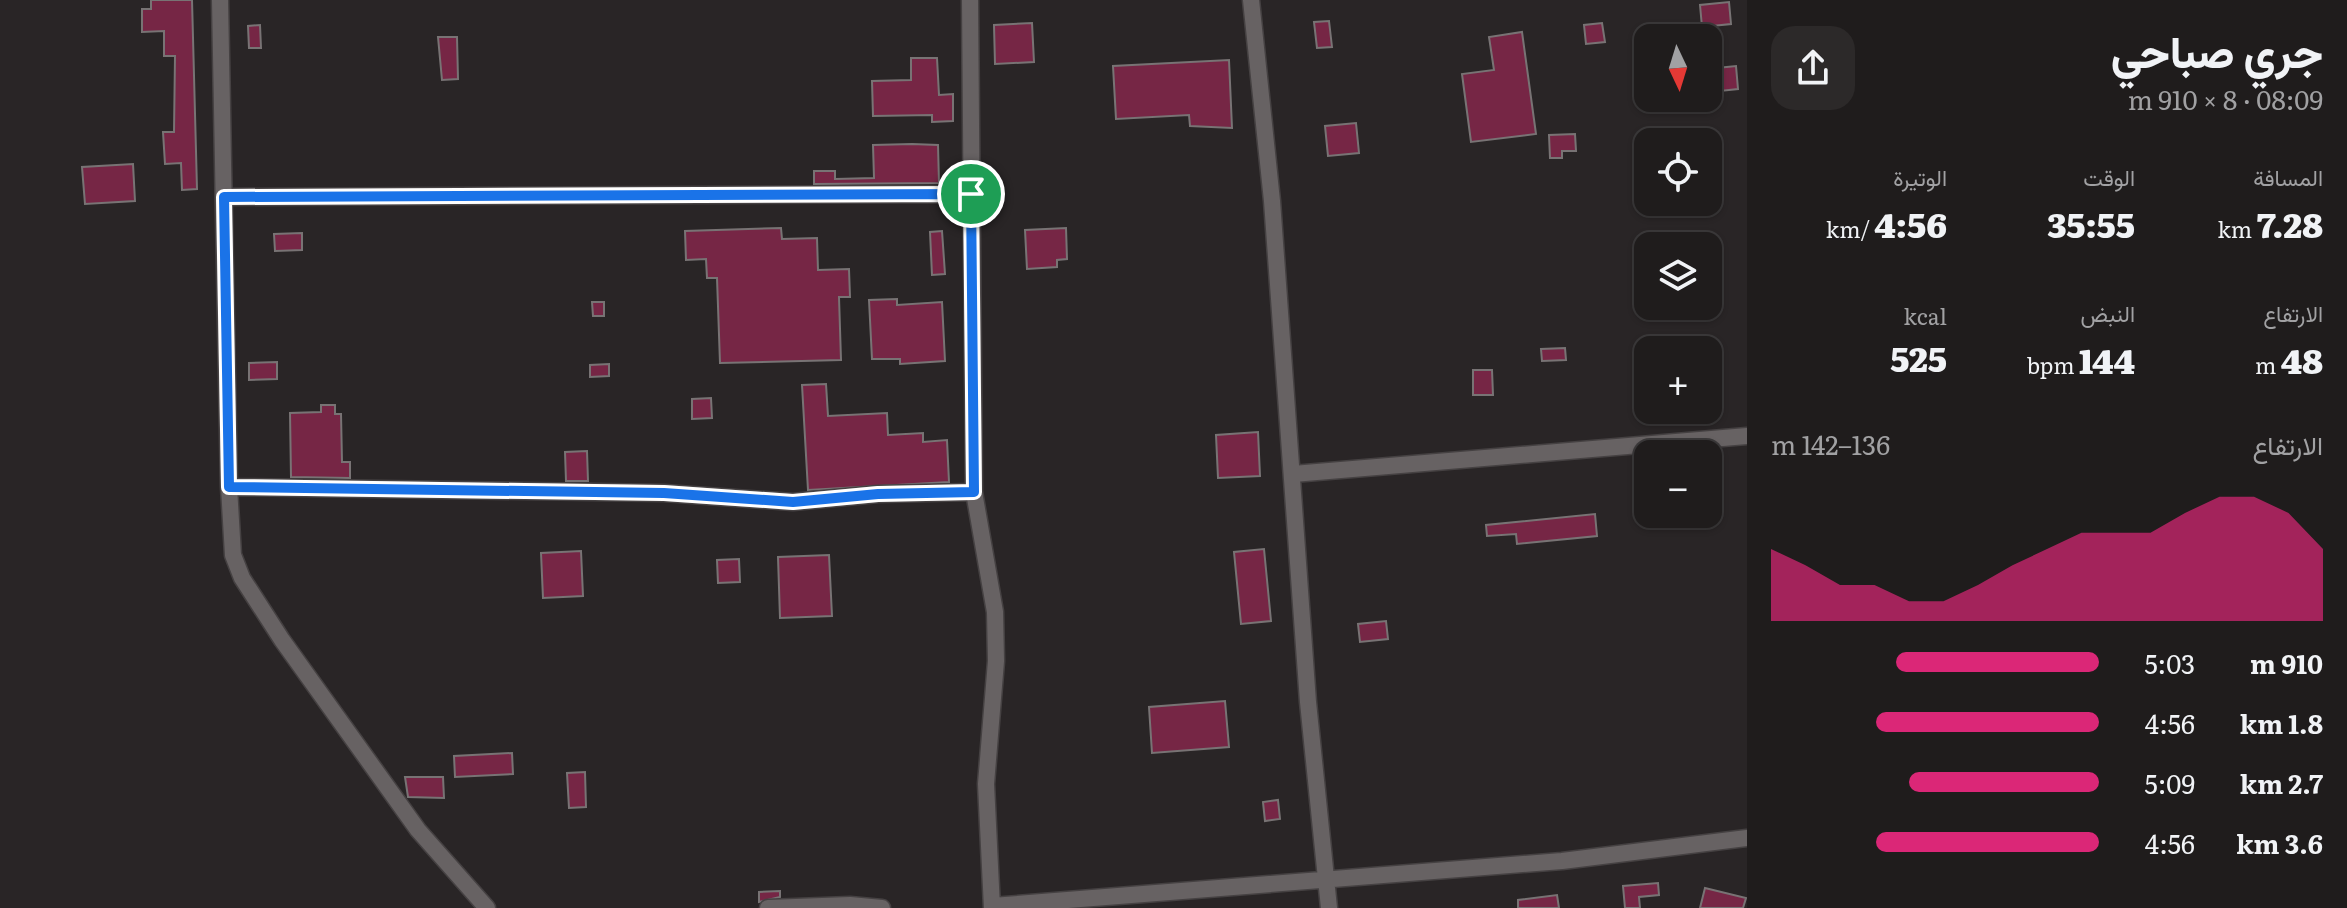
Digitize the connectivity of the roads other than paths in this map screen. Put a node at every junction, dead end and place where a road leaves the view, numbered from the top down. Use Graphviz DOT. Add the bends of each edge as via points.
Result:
graph roads {
  1 [pos="220,0"];
  2 [pos="970,0"];
  3 [pos="1251,0"];
  4 [pos="971,194"];
  5 [pos="224,197"];
  6 [pos="1747,436"];
  7 [pos="1293,474"];
  8 [pos="229,487"];
  9 [pos="974,492"];
  10 [pos="1747,838"];
  11 [pos="1325,879"];
  12 [pos="992,907"];
  13 [pos="487,908"];
  14 [pos="768,908"];
  15 [pos="882,908"];
  16 [pos="1329,908"];
  1 -- 5 [label="street"];
  2 -- 4 [label="street"];
  3 -- 7 [label="street"];
  4 -- 5 [label="street"];
  4 -- 9 [label="street"];
  5 -- 8 [label="street"];
  6 -- 7 [label="street"];
  7 -- 11 [label="street"];
  8 -- 9 [label="street" via="650,492 793,502"];
  8 -- 13 [label="street" via="233,555 242,578 418,830"];
  9 -- 12 [label="street" via="995,612 986,784"];
  10 -- 11 [label="street" via="1562,861"];
  11 -- 12 [label="street"];
  11 -- 16 [label="street"];
  14 -- 15 [label="street"];
}
